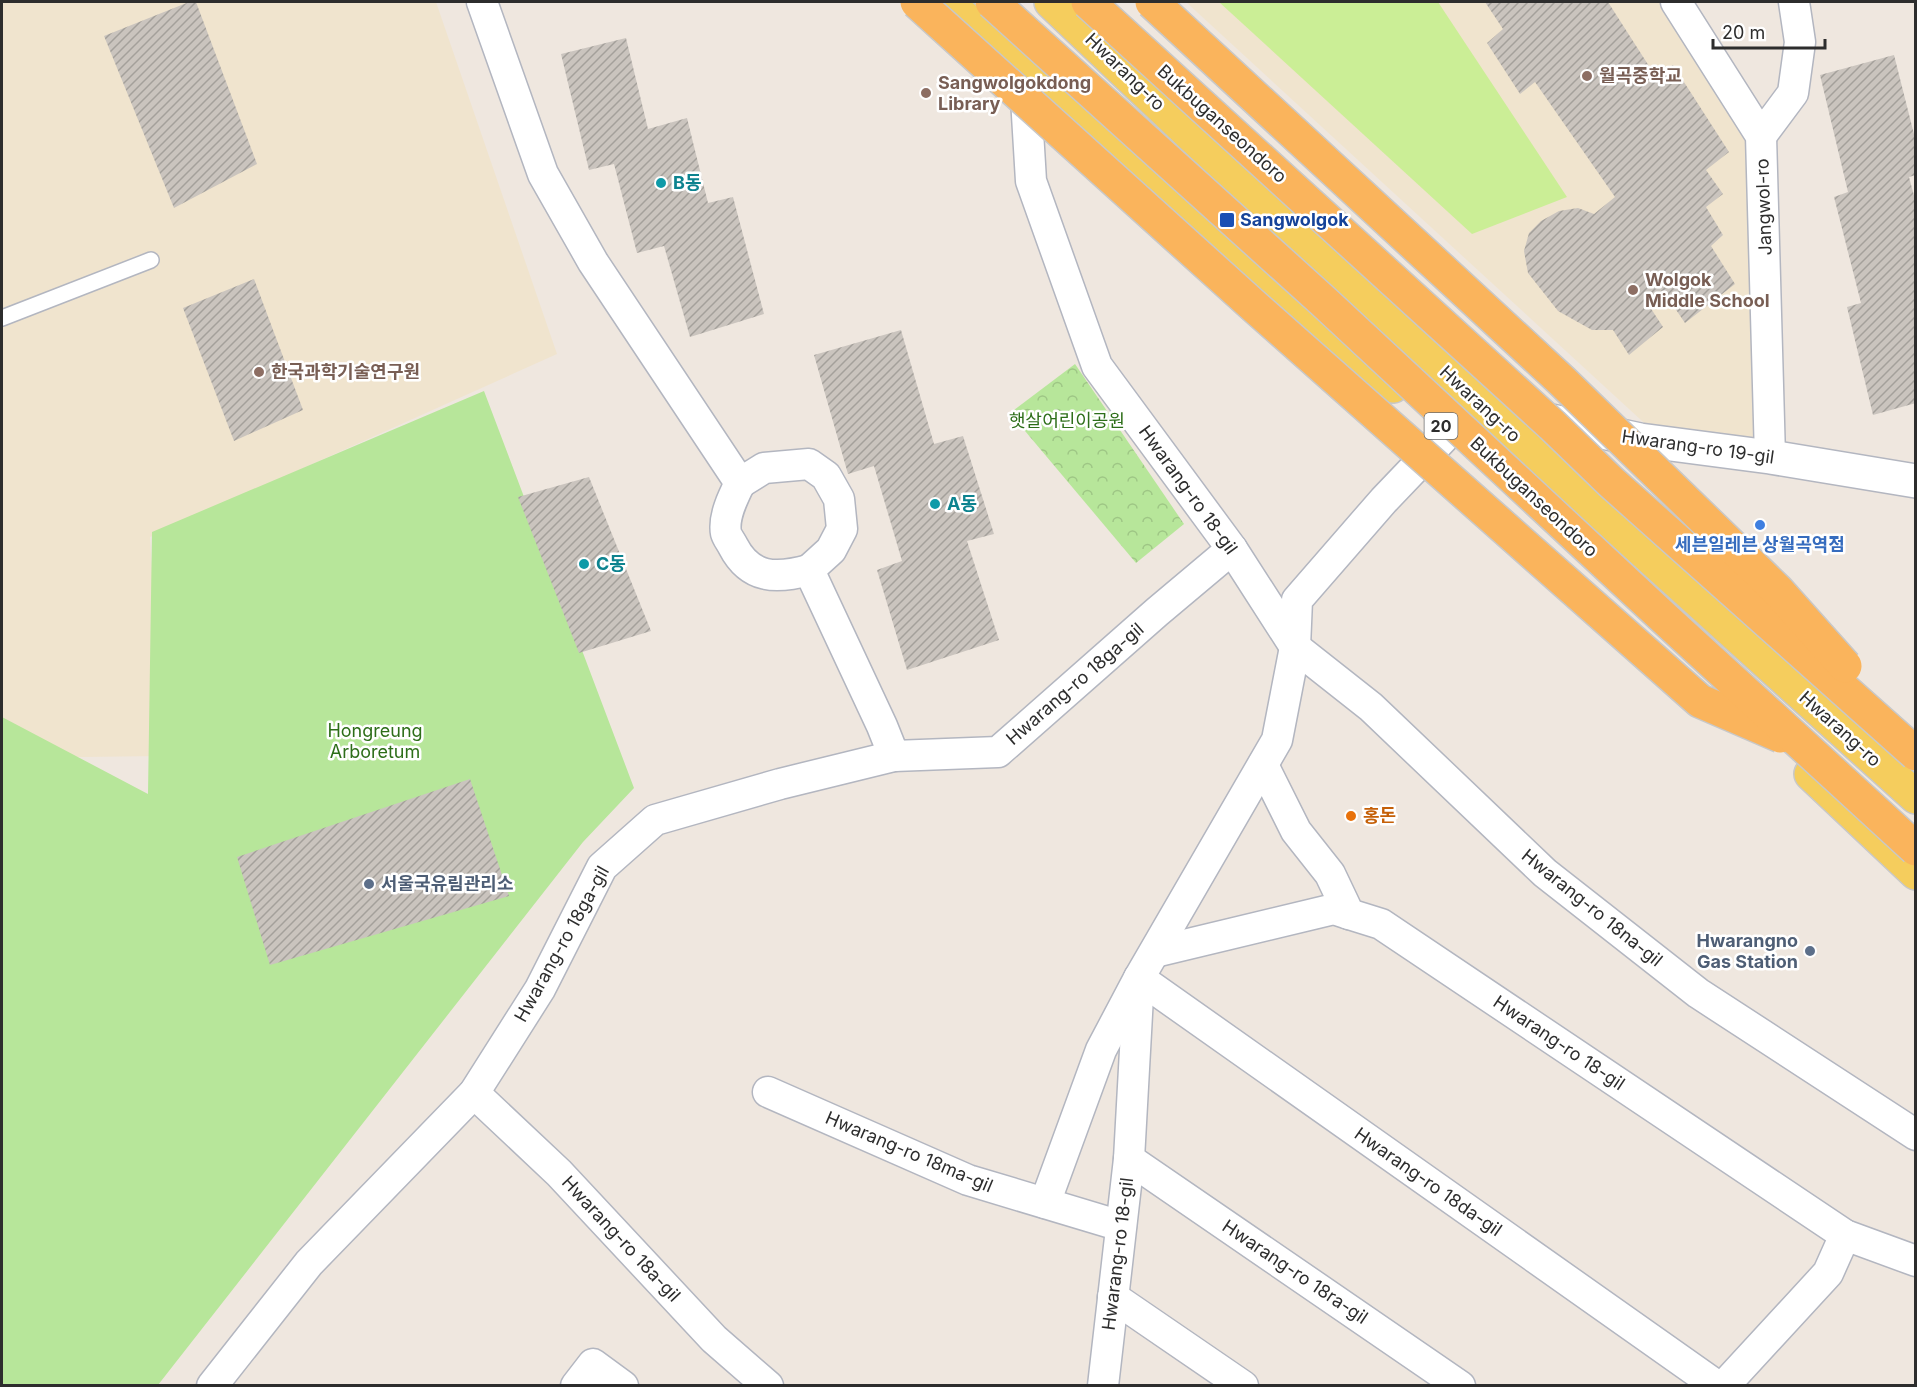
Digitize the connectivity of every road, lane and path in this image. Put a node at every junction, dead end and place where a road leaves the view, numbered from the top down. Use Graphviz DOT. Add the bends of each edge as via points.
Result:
graph roads {
  1 [pos="482,2"];
  2 [pos="917,2"];
  3 [pos="947,2"];
  4 [pos="992,2"];
  5 [pos="1051,2"];
  6 [pos="1088,2"];
  7 [pos="1152,2"];
  8 [pos="1676,2"];
  9 [pos="1794,2"];
  10 [pos="1025,73"];
  11 [pos="1761,136"];
  12 [pos="151,260"];
  13 [pos="2,318"];
  14 [pos="1482,406"];
  15 [pos="1449,432"];
  16 [pos="1770,457"];
  17 [pos="1916,481"];
  18 [pos="740,483"];
  19 [pos="1232,549"];
  20 [pos="809,570"];
  21 [pos="1295,647"];
  22 [pos="1803,746"];
  23 [pos="1916,746"];
  24 [pos="1916,754"];
  25 [pos="894,756"];
  26 [pos="1263,765"];
  27 [pos="1916,797"];
  28 [pos="1916,849"];
  29 [pos="1916,873"];
  30 [pos="1348,914"];
  31 [pos="1155,952"];
  32 [pos="1139,978"];
  33 [pos="768,1092"];
  34 [pos="474,1093"];
  35 [pos="1916,1135"];
  36 [pos="1129,1159"];
  37 [pos="1045,1203"];
  38 [pos="1121,1226"];
  39 [pos="1845,1235"];
  40 [pos="1916,1261"];
  41 [pos="1113,1297"];
  42 [pos="212,1386"];
  43 [pos="576,1386"];
  44 [pos="623,1386"];
  45 [pos="768,1386"];
  46 [pos="1103,1386"];
  47 [pos="1243,1386"];
  48 [pos="1460,1386"];
  49 [pos="1718,1386"];
  50 [pos="1724,1386"];
  1 -- 18 [label="street" via="543,174 593,262"];
  2 -- 22 [label="highway, bridge" via="1700,701"];
  3 -- 10 [label="main road, 20"];
  4 -- 22 [label="highway, Bukbuganseondoro, bridge" via="1332,309"];
  5 -- 14 [label="main road, Hwarang-ro / 20"];
  6 -- 24 [label="highway, Bukbuganseondoro, bridge" via="1611,482"];
  7 -- 23 [label="highway, bridge" via="1561,380 1778,591"];
  8 -- 11 [label="street, Jangwol-ro"];
  9 -- 11 [label="street, Jangwol-ro" via="1800,42 1793,93"];
  10 -- 15 [label="main road, 20"];
  10 -- 19 [label="street, Hwarang-ro 18-gil" via="1031,182 1097,366"];
  11 -- 16 [label="street, Jangwol-ro"];
  12 -- 13 [label="lane"];
  14 -- 16 [label="street, Hwarang-ro 19-gil" via="1640,440"];
  14 -- 27 [label="main road, Hwarang-ro / 20"];
  15 -- 21 [label="street" via="1297,600"];
  15 -- 29 [label="main road, 20"];
  16 -- 17 [label="street, Hwarang-ro 19-gil"];
  18 -- 20 [label="street" via="729,507 726,533 737,554 752,568 769,576"];
  18 -- 20 [label="street" via="764,468 788,465 809,464 826,476 839,499 842,529 831,550"];
  19 -- 21 [label="street, Hwarang-ro 18-gil"];
  19 -- 25 [label="street, Hwarang-ro 18ga-gil" via="998,752"];
  20 -- 25 [label="street"];
  21 -- 26 [label="street, Hwarang-ro 18-gil" via="1277,740"];
  21 -- 35 [label="street, Hwarang-ro 18na-gil" via="1371,707 1545,873 1698,993"];
  22 -- 28 [label="highway, Bukbuganseondoro, bridge"];
  25 -- 34 [label="street, Hwarang-ro 18ga-gil" via="655,820 602,867 540,989"];
  26 -- 30 [label="street" via="1296,831 1330,874"];
  26 -- 31 [label="street, Hwarang-ro 18-gil"];
  30 -- 31 [label="street, Hwarang-ro 18-gil" via="1334,909"];
  30 -- 39 [label="street, Hwarang-ro 18-gil" via="1381,924"];
  31 -- 32 [label="street, Hwarang-ro 18-gil"];
  32 -- 36 [label="street, Hwarang-ro 18-gil"];
  32 -- 37 [label="street, Hwarang-ro 18-gil" via="1101,1050"];
  32 -- 49 [label="street, Hwarang-ro 18da-gil"];
  33 -- 37 [label="street, Hwarang-ro 18ma-gil" via="968,1180"];
  34 -- 42 [label="street, Hwarang-ro 18ga-gil" via="309,1263"];
  34 -- 45 [label="street, Hwarang-ro 18a-gil" via="559,1173 714,1339"];
  36 -- 38 [label="street, Hwarang-ro 18-gil"];
  36 -- 48 [label="street, Hwarang-ro 18ra-gil"];
  37 -- 38 [label="street, Hwarang-ro 18ma-gil"];
  38 -- 41 [label="street, Hwarang-ro 18-gil"];
  39 -- 40 [label="street, Hwarang-ro 18-gil"];
  39 -- 50 [label="street" via="1828,1273"];
  41 -- 46 [label="street, Hwarang-ro 18-gil"];
  41 -- 47 [label="street"];
  43 -- 44 [label="street" via="593,1364"];
}
